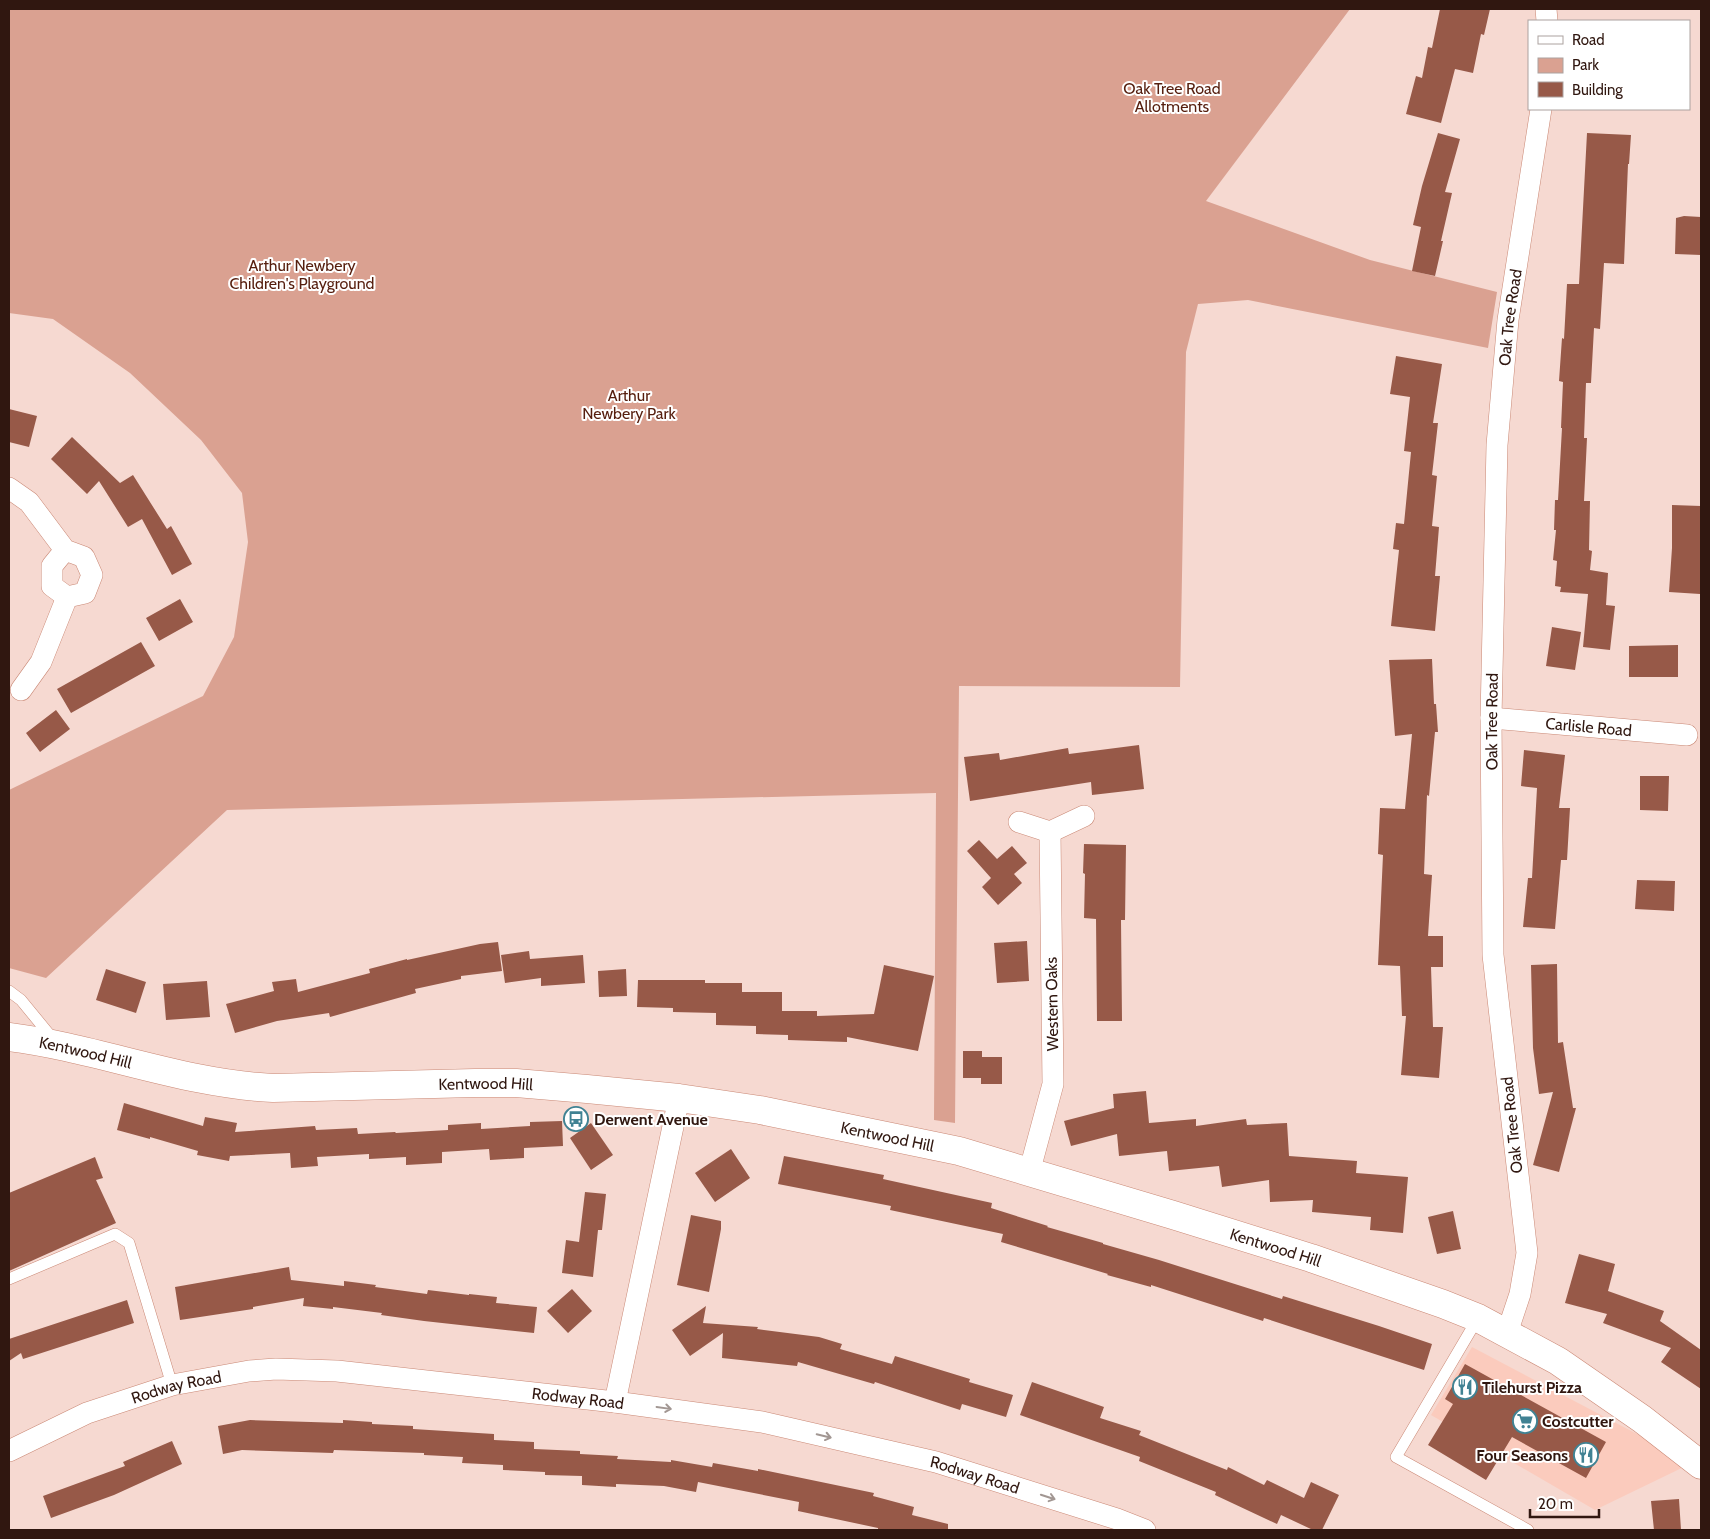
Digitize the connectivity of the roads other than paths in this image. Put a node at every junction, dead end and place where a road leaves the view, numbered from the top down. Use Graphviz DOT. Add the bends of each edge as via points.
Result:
graph roads {
  1 [pos="1541,110"];
  2 [pos="9,488"];
  3 [pos="65,550"];
  4 [pos="67,598"];
  5 [pos="21,690"];
  6 [pos="1491,718"];
  7 [pos="1687,735"];
  8 [pos="1084,816"];
  9 [pos="1019,822"];
  10 [pos="1050,832"];
  11 [pos="9,991"];
  12 [pos="9,1037"];
  13 [pos="59,1047"];
  14 [pos="680,1098"];
  15 [pos="1029,1173"];
  16 [pos="9,1278"];
  17 [pos="1478,1318"];
  18 [pos="1508,1333"];
  19 [pos="172,1385"];
  20 [pos="615,1402"];
  21 [pos="9,1451"];
  22 [pos="1701,1465"];
  23 [pos="1145,1530"];
  24 [pos="1528,1530"];
  1 -- 6 [label="street, Oak Tree Road" via="1508,320 1497,445"];
  2 -- 3 [label="street" via="29,502"];
  3 -- 4 [label="street" via="52,566 52,586"];
  3 -- 4 [label="street" via="84,556 92,575 85,594"];
  4 -- 5 [label="street" via="41,662"];
  6 -- 7 [label="street, Carlisle Road"];
  6 -- 18 [label="street, Oak Tree Road" via="1493,955 1527,1253 1520,1294"];
  8 -- 10 [label="street"];
  9 -- 10 [label="street"];
  10 -- 15 [label="street, Western Oaks" via="1053,1084"];
  11 -- 13 [label="lane" via="21,1000"];
  12 -- 13 [label="street, Kentwood Hill"];
  13 -- 14 [label="street, Kentwood Hill" via="250,1087 516,1083"];
  14 -- 15 [label="street, Kentwood Hill" via="816,1120 959,1151"];
  14 -- 20 [label="street"];
  15 -- 17 [label="street, Kentwood Hill" via="1311,1258"];
  16 -- 19 [label="lane" via="115,1234 129,1243"];
  17 -- 18 [label="street, Kentwood Hill"];
  17 -- 24 [label="lane" via="1396,1457"];
  18 -- 22 [label="street, Kentwood Hill" via="1558,1361"];
  19 -- 20 [label="street, Rodway Road" via="276,1368 337,1371"];
  19 -- 21 [label="street, Rodway Road" via="87,1413"];
  20 -- 23 [label="street, Rodway Road, one-way" via="762,1422 936,1462"];
}
